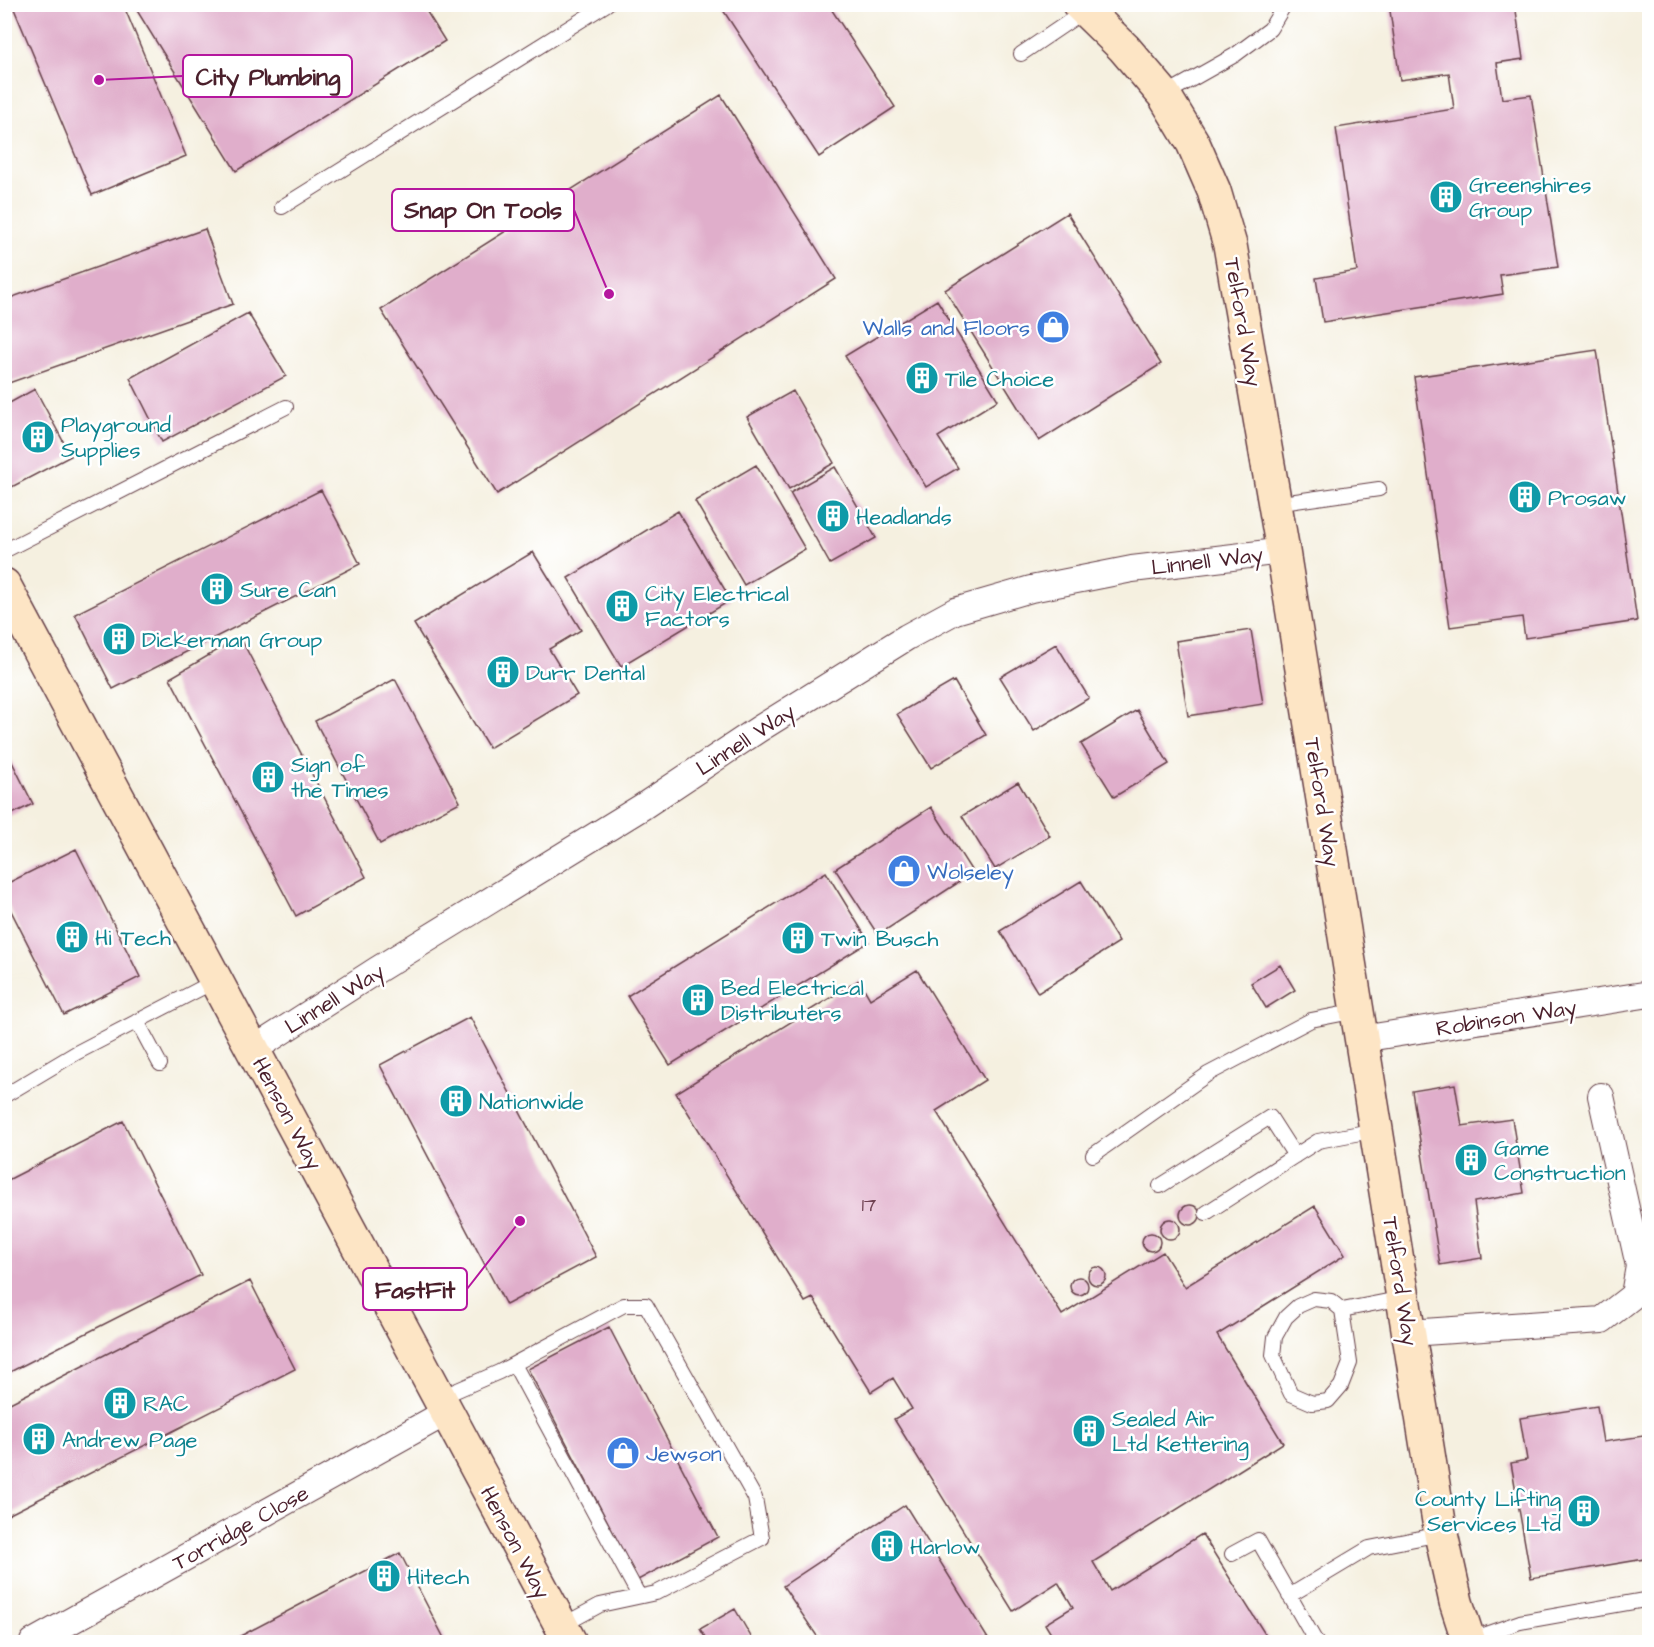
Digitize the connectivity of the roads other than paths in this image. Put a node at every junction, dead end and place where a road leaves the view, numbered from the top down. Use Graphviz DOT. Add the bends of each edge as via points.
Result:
graph roads {
  1 [pos="607,4"];
  2 [pos="1285,4"];
  3 [pos="1082,7"];
  4 [pos="1021,54"];
  5 [pos="1164,95"];
  6 [pos="282,207"];
  7 [pos="286,407"];
  8 [pos="1379,489"];
  9 [pos="1275,504"];
  10 [pos="4,551"];
  11 [pos="1283,551"];
  12 [pos="7,594"];
  13 [pos="217,980"];
  14 [pos="1650,994"];
  15 [pos="137,1021"];
  16 [pos="1359,1025"];
  17 [pos="254,1049"];
  18 [pos="160,1064"];
  19 [pos="4,1096"];
  20 [pos="1601,1096"];
  21 [pos="1376,1130"];
  22 [pos="1093,1155"];
  23 [pos="1295,1156"];
  24 [pos="1161,1186"];
  25 [pos="1206,1213"];
  26 [pos="1403,1298"];
  27 [pos="1342,1310"];
  28 [pos="1410,1333"];
  29 [pos="514,1364"];
  30 [pos="443,1405"];
  31 [pos="1442,1534"];
  32 [pos="1233,1554"];
  33 [pos="639,1596"];
  34 [pos="1288,1596"];
  35 [pos="1650,1599"];
  36 [pos="566,1634"];
  37 [pos="33,1642"];
  38 [pos="1316,1642"];
  39 [pos="1469,1642"];
  1 -- 6 [label="lane"];
  2 -- 5 [label="lane" via="1270,29 1235,55"];
  3 -- 4 [label="lane"];
  3 -- 5 [label="street, Telford Way"];
  5 -- 9 [label="street, Telford Way" via="1214,191 1230,245"];
  7 -- 10 [label="lane"];
  8 -- 9 [label="lane"];
  9 -- 11 [label="street, Telford Way"];
  11 -- 16 [label="street, Telford Way"];
  11 -- 17 [label="street, Linnell Way" via="1132,569 1030,589 955,611 759,729 642,807"];
  12 -- 13 [label="street, Henson Way"];
  13 -- 15 [label="lane"];
  13 -- 17 [label="street, Henson Way"];
  14 -- 16 [label="street, Robinson Way"];
  15 -- 18 [label="lane"];
  15 -- 19 [label="lane"];
  16 -- 21 [label="street, Telford Way"];
  16 -- 22 [label="lane" via="1311,1020 1208,1074"];
  17 -- 30 [label="street, Henson Way"];
  20 -- 28 [label="street" via="1639,1266 1634,1295 1602,1320"];
  21 -- 23 [label="lane" via="1318,1141"];
  21 -- 26 [label="street, Telford Way"];
  23 -- 24 [label="lane" via="1270,1117"];
  23 -- 25 [label="lane"];
  26 -- 27 [label="lane"];
  26 -- 28 [label="street, Telford Way"];
  27 -- 27 [label="lane" via="1350,1364 1341,1386 1328,1401 1312,1403 1291,1394 1273,1355 1275,1337 1286,1317 1314,1299 1331,1301"];
  28 -- 31 [label="street, Telford Way"];
  29 -- 30 [label="lane"];
  29 -- 33 [label="lane"];
  29 -- 33 [label="lane" via="624,1305 646,1305 755,1498 762,1538 656,1593"];
  30 -- 36 [label="street, Henson Way"];
  30 -- 37 [label="street, Torridge Close"];
  31 -- 34 [label="lane" via="1369,1548"];
  31 -- 39 [label="street, Telford Way"];
  32 -- 34 [label="lane" via="1258,1540"];
  33 -- 36 [label="lane" via="600,1605"];
  34 -- 38 [label="lane"];
  35 -- 39 [label="lane" via="1520,1622"];
}
